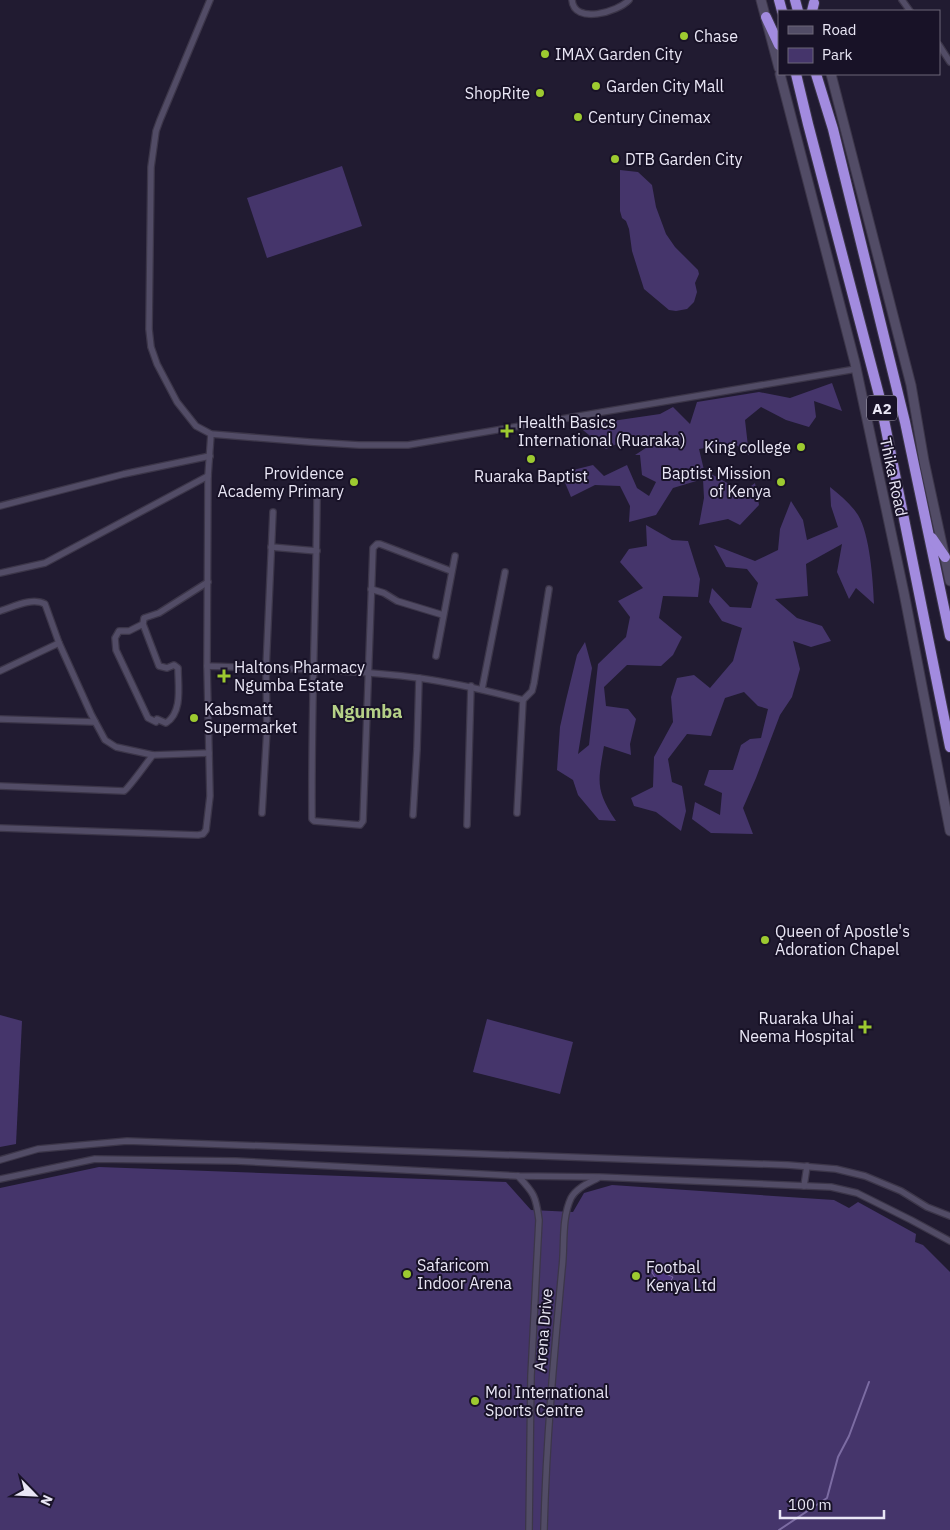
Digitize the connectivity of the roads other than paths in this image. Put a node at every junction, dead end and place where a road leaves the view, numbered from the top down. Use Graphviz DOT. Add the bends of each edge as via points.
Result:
graph roads {
  1 [pos="210,0"];
  2 [pos="572,0"];
  3 [pos="629,0"];
  4 [pos="761,0"];
  5 [pos="766,17"];
  6 [pos="778,43"];
  7 [pos="940,47"];
  8 [pos="950,62"];
  9 [pos="778,64"];
  10 [pos="780,75"];
  11 [pos="790,75"];
  12 [pos="796,75"];
  13 [pos="816,75"];
  14 [pos="831,75"];
  15 [pos="808,124"];
  16 [pos="856,369"];
  17 [pos="211,434"];
  18 [pos="210,456"];
  19 [pos="208,476"];
  20 [pos="317,498"];
  21 [pos="0,506"];
  22 [pos="273,512"];
  23 [pos="929,533"];
  24 [pos="271,547"];
  25 [pos="316,551"];
  26 [pos="455,556"];
  27 [pos="945,557"];
  28 [pos="451,571"];
  29 [pos="505,572"];
  30 [pos="0,573"];
  31 [pos="950,581"];
  32 [pos="208,582"];
  33 [pos="371,589"];
  34 [pos="549,589"];
  35 [pos="0,611"];
  36 [pos="444,615"];
  37 [pos="143,624"];
  38 [pos="950,636"];
  39 [pos="59,643"];
  40 [pos="436,656"];
  41 [pos="207,666"];
  42 [pos="266,669"];
  43 [pos="0,671"];
  44 [pos="315,671"];
  45 [pos="368,673"];
  46 [pos="419,678"];
  47 [pos="471,686"];
  48 [pos="482,689"];
  49 [pos="523,700"];
  50 [pos="0,719"];
  51 [pos="95,722"];
  52 [pos="950,747"];
  53 [pos="208,753"];
  54 [pos="153,755"];
  55 [pos="0,786"];
  56 [pos="262,813"];
  57 [pos="517,813"];
  58 [pos="413,815"];
  59 [pos="467,825"];
  60 [pos="0,828"];
  61 [pos="950,831"];
  62 [pos="0,1160"];
  63 [pos="807,1166"];
  64 [pos="518,1176"];
  65 [pos="599,1177"];
  66 [pos="0,1179"];
  67 [pos="804,1186"];
  68 [pos="950,1216"];
  69 [pos="950,1242"];
  70 [pos="529,1530"];
  71 [pos="544,1530"];
  1 -- 17 [label="street" via="156,130 151,166 148,329 157,364 177,402 196,426"];
  2 -- 3 [label="street" via="580,12 594,14 613,10"];
  4 -- 5 [label="main road"];
  5 -- 6 [label="highway"];
  5 -- 9 [label="main road"];
  7 -- 8 [label="street"];
  10 -- 16 [label="main road, Thika Road"];
  11 -- 15 [label="highway"];
  12 -- 15 [label="highway, Thika Road / A2"];
  13 -- 23 [label="highway, Thika Road / A2" via="877,307"];
  14 -- 27 [label="main road, Thika Road" via="911,386"];
  15 -- 52 [label="highway, Thika Road / A2" via="879,395"];
  16 -- 17 [label="street" via="408,445 359,445"];
  16 -- 61 [label="main road, Thika Road"];
  17 -- 18 [label="street"];
  18 -- 19 [label="street"];
  18 -- 21 [label="street"];
  19 -- 30 [label="street" via="45,563"];
  19 -- 32 [label="street"];
  20 -- 25 [label="street"];
  22 -- 24 [label="street"];
  23 -- 27 [label="highway"];
  23 -- 38 [label="highway, Thika Road / A2"];
  24 -- 25 [label="street"];
  24 -- 42 [label="street"];
  25 -- 44 [label="street"];
  26 -- 28 [label="street"];
  27 -- 31 [label="main road, Thika Road"];
  28 -- 33 [label="street" via="377,544 373,548"];
  28 -- 36 [label="street"];
  29 -- 48 [label="street"];
  32 -- 37 [label="street" via="159,613 144,618"];
  32 -- 41 [label="street"];
  33 -- 36 [label="street" via="397,601"];
  33 -- 45 [label="street"];
  34 -- 49 [label="street" via="534,683 532,691"];
  35 -- 39 [label="street" via="40,601 45,604"];
  36 -- 40 [label="street"];
  37 -- 37 [label="street" via="128,631 119,631 115,638 116,650 148,718 166,723 178,707 178,668 158,666"];
  39 -- 43 [label="street"];
  39 -- 51 [label="street"];
  41 -- 42 [label="street"];
  41 -- 53 [label="street"];
  42 -- 44 [label="street"];
  42 -- 56 [label="street" via="267,729"];
  44 -- 45 [label="street"];
  44 -- 45 [label="street" via="312,819 322,823 360,825 363,820"];
  45 -- 46 [label="street"];
  46 -- 47 [label="street"];
  46 -- 58 [label="street"];
  47 -- 48 [label="street"];
  47 -- 59 [label="street"];
  48 -- 49 [label="street"];
  49 -- 57 [label="street"];
  50 -- 51 [label="street"];
  51 -- 54 [label="street" via="103,738 111,745"];
  53 -- 54 [label="street"];
  53 -- 60 [label="street" via="210,796 203,834"];
  54 -- 55 [label="street" via="124,791"];
  62 -- 63 [label="street" via="38,1149 127,1141"];
  63 -- 67 [label="street"];
  63 -- 68 [label="street" via="865,1176"];
  64 -- 65 [label="street"];
  64 -- 66 [label="street" via="236,1161 95,1159"];
  64 -- 70 [label="street, Arena Drive" via="536,1199 539,1220 531,1376"];
  65 -- 67 [label="street"];
  65 -- 71 [label="street, Arena Drive" via="571,1198 565,1220"];
  67 -- 69 [label="street" via="831,1187 857,1193"];
}
